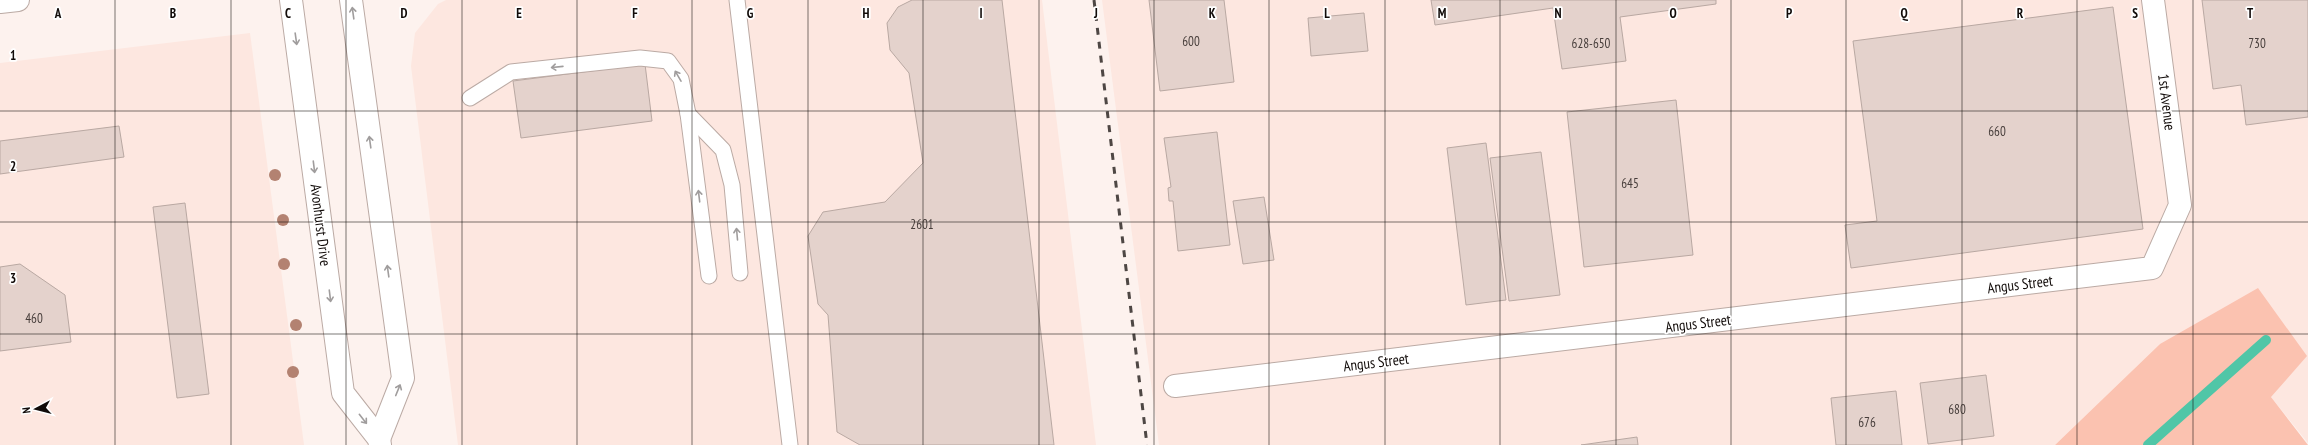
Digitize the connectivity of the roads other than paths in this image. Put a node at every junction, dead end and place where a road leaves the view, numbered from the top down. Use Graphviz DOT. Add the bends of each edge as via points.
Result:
graph roads {
  1 [pos="18,0"];
  2 [pos="291,0"];
  3 [pos="351,0"];
  4 [pos="737,0"];
  5 [pos="2153,0"];
  6 [pos="0,2"];
  7 [pos="470,98"];
  8 [pos="688,114"];
  9 [pos="2180,205"];
  10 [pos="740,273"];
  11 [pos="709,276"];
  12 [pos="1175,386"];
  13 [pos="379,442"];
  14 [pos="790,445"];
  1 -- 6 [label="street"];
  2 -- 13 [label="street, Avonhurst Drive, one-way" via="343,393"];
  13 -- 3 [label="street, Avonhurst Drive, one-way" via="403,378"];
  4 -- 14 [label="lane"];
  5 -- 9 [label="street, 1st Avenue"];
  8 -- 7 [label="lane, one-way" via="681,79 668,61 640,58 511,72"];
  10 -- 8 [label="lane, one-way" via="732,185 723,150"];
  11 -- 8 [label="lane, one-way"];
  9 -- 12 [label="street, Angus Street" via="2152,268"];
}
